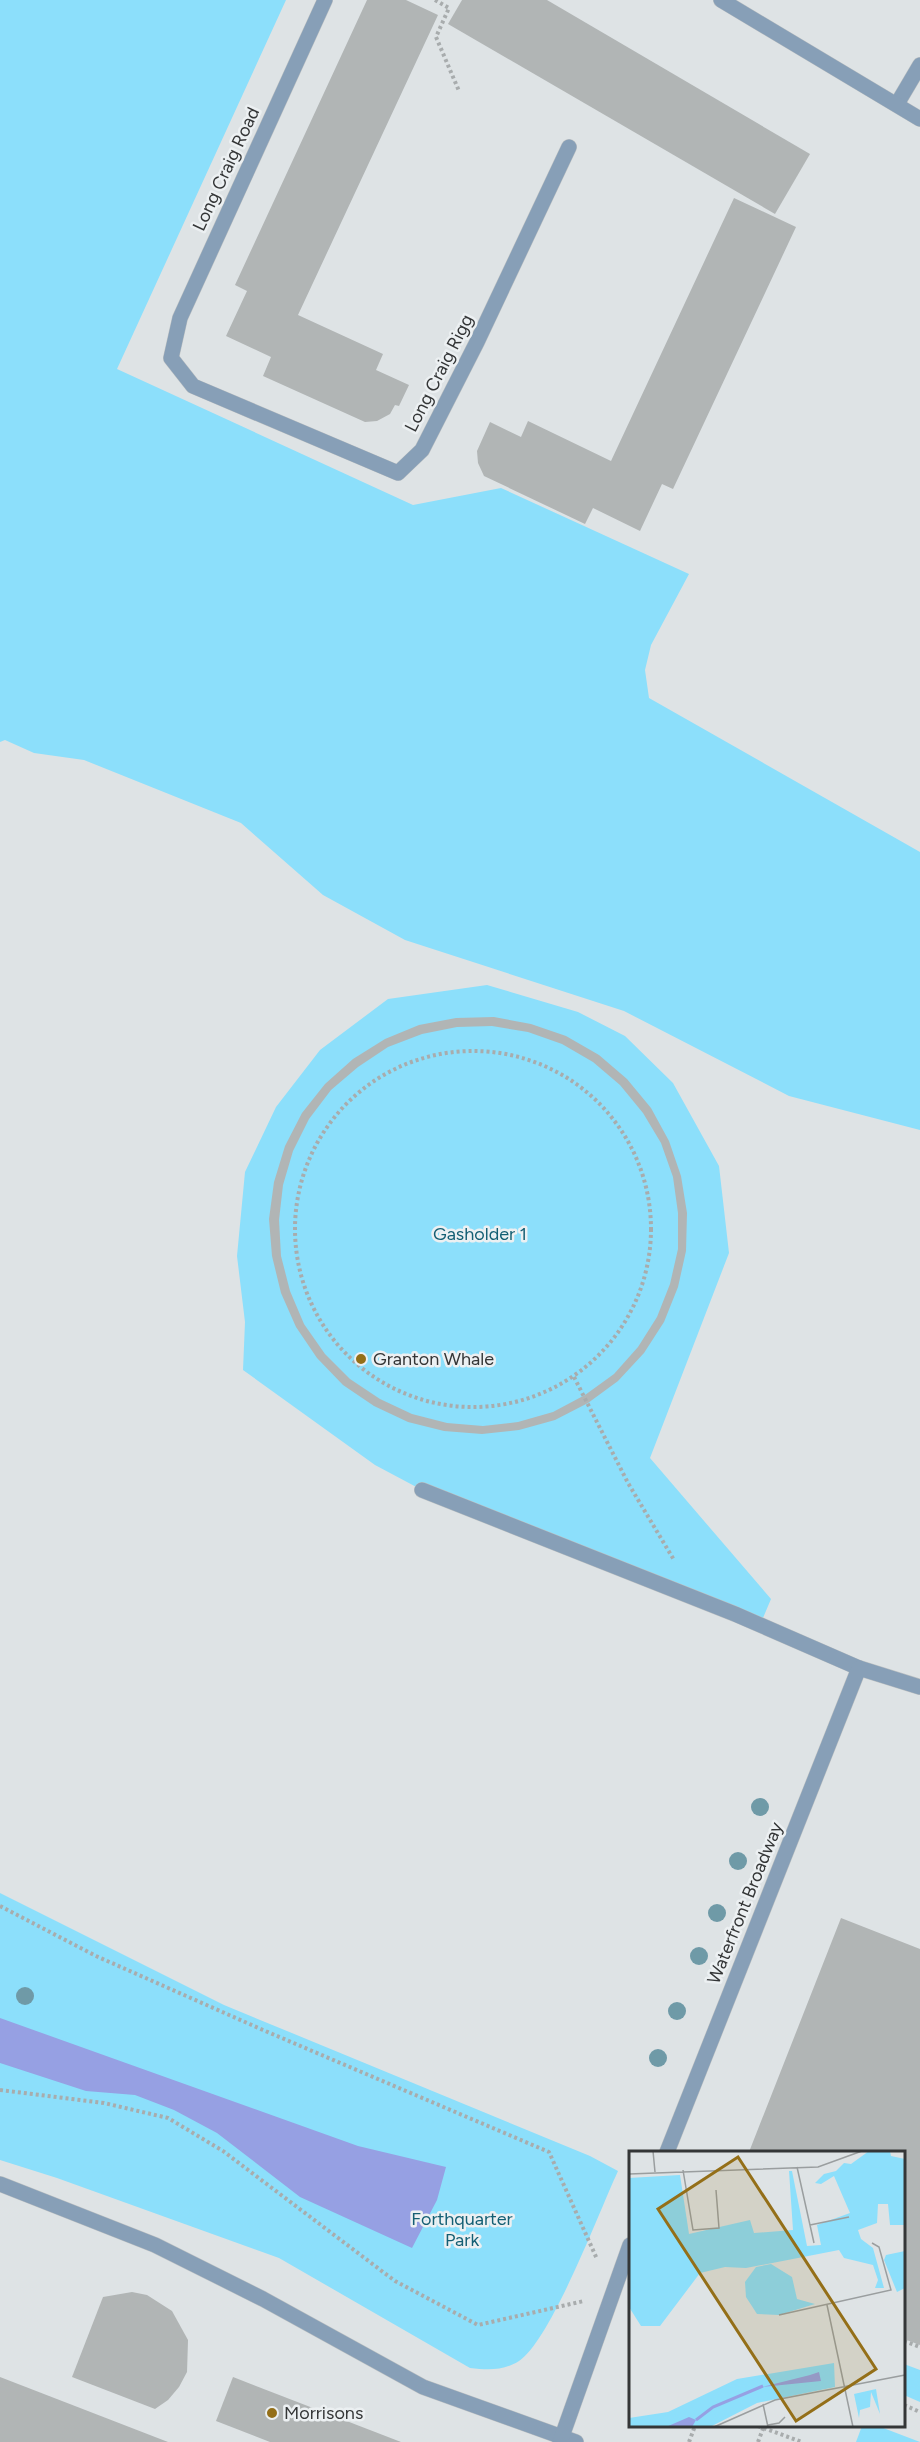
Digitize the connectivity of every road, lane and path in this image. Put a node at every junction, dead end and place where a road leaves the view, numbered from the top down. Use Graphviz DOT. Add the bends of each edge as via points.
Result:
graph roads {
  1 [pos="325,0"];
  2 [pos="435,0"];
  3 [pos="721,0"];
  4 [pos="920,65"];
  5 [pos="459,90"];
  6 [pos="897,104"];
  7 [pos="918,113"];
  8 [pos="569,147"];
  9 [pos="171,358"];
  10 [pos="574,1377"];
  11 [pos="422,1490"];
  12 [pos="679,1566"];
  13 [pos="860,1668"];
  14 [pos="920,1687"];
  15 [pos="0,1906"];
  16 [pos="0,2090"];
  17 [pos="667,2151"];
  18 [pos="0,2184"];
  19 [pos="629,2248"];
  20 [pos="613,2294"];
  21 [pos="905,2342"];
  22 [pos="920,2347"];
  23 [pos="905,2406"];
  24 [pos="920,2412"];
  25 [pos="695,2427"];
  26 [pos="764,2427"];
  27 [pos="565,2441"];
  28 [pos="689,2442"];
  29 [pos="758,2442"];
  30 [pos="802,2442"];
  1 -- 9 [label="street, Long Craig Road" via="180,318"];
  2 -- 5 [label="path" via="449,8 436,37"];
  3 -- 6 [label="street"];
  4 -- 6 [label="street"];
  6 -- 7 [label="street"];
  8 -- 9 [label="street, Long Craig Rigg" via="422,450 398,473 193,386"];
  10 -- 10 [label="path" via="618,1334 645,1278 651,1237 646,1185 621,1129 601,1105 551,1069 491,1052 429,1056 372,1082 328,1125 312,1152 297,1201 295,1242 300,1273 310,1303 326,1329 345,1354 369,1374 396,1390 435,1403 487,1407 518,1402"];
  10 -- 12 [label="path" via="628,1483"];
  11 -- 13 [label="street"];
  13 -- 14 [label="street"];
  13 -- 17 [label="street, Waterfront Broadway"];
  15 -- 20 [label="path" via="117,1965 549,2152"];
  16 -- 20 [label="path" via="104,2103 168,2118 223,2151 395,2282 478,2325"];
  18 -- 27 [label="street" via="155,2245 423,2387"];
  19 -- 20 [label="street"];
  20 -- 27 [label="street"];
  21 -- 22 [label="path"];
  23 -- 24 [label="path"];
  25 -- 28 [label="path"];
  26 -- 29 [label="path"];
  26 -- 30 [label="path"];
}
